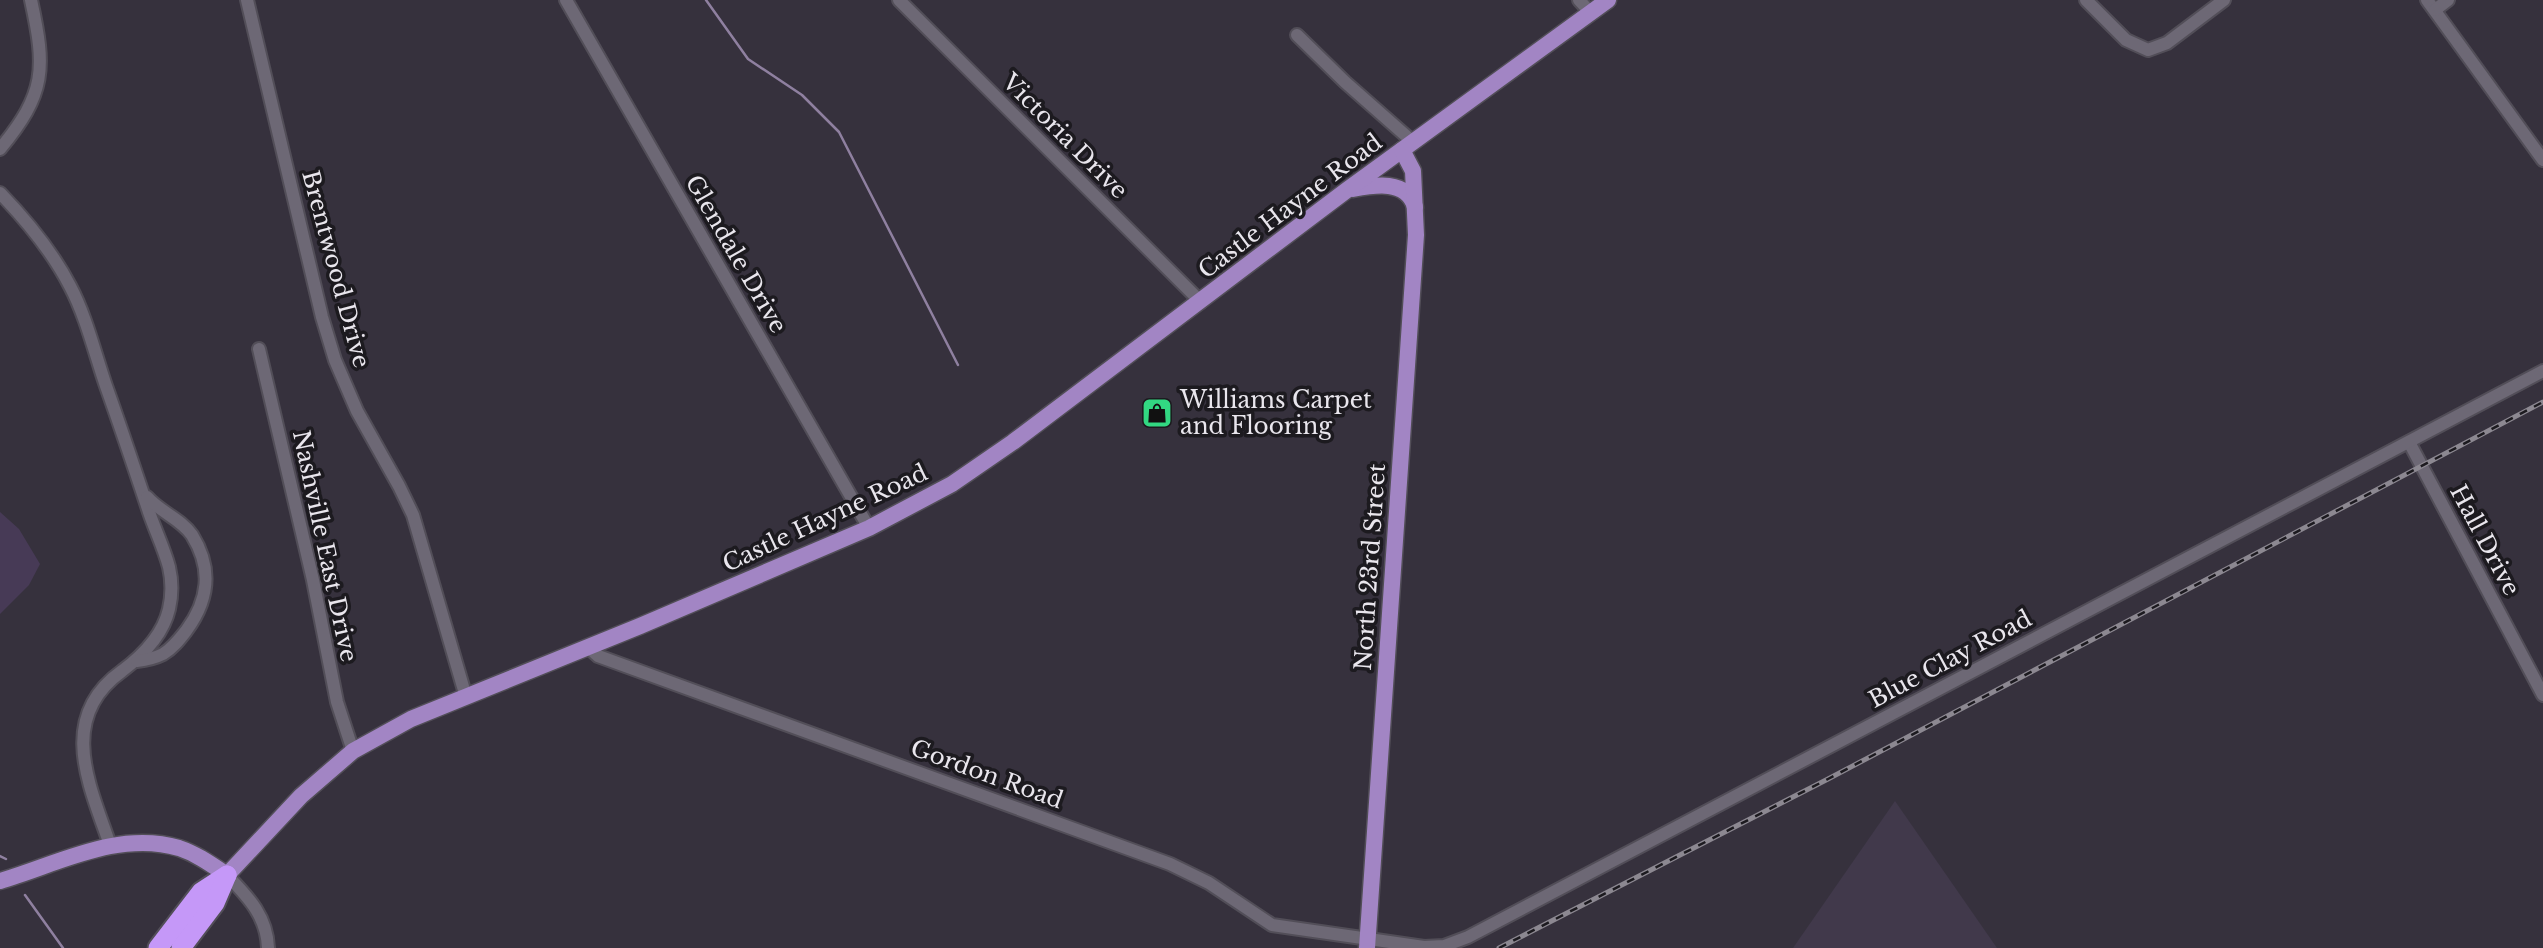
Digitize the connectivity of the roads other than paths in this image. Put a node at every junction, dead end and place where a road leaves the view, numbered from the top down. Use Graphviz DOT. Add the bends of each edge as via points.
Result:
graph roads {
  1 [pos="32,0"];
  2 [pos="247,0"];
  3 [pos="566,0"];
  4 [pos="899,0"];
  5 [pos="1579,0"];
  6 [pos="1608,0"];
  7 [pos="2224,0"];
  8 [pos="2448,0"];
  9 [pos="2087,1"];
  10 [pos="2431,5"];
  11 [pos="1591,13"];
  12 [pos="1297,35"];
  13 [pos="1407,146"];
  14 [pos="0,149"];
  15 [pos="2543,160"];
  16 [pos="1347,190"];
  17 [pos="0,194"];
  18 [pos="1416,214"];
  19 [pos="1201,302"];
  20 [pos="259,349"];
  21 [pos="2543,372"];
  22 [pos="2409,442"];
  23 [pos="145,494"];
  24 [pos="869,528"];
  25 [pos="588,647"];
  26 [pos="137,661"];
  27 [pos="2543,695"];
  28 [pos="466,697"];
  29 [pos="352,751"];
  30 [pos="110,845"];
  31 [pos="227,875"];
  32 [pos="0,881"];
  33 [pos="1368,944"];
  34 [pos="158,948"];
  35 [pos="181,948"];
  36 [pos="268,948"];
  1 -- 14 [label="street" via="41,62 38,87 21,124"];
  2 -- 28 [label="street, Brentwood Drive" via="335,360 413,515"];
  3 -- 24 [label="street, Glendale Drive"];
  4 -- 19 [label="street, Victoria Drive"];
  5 -- 11 [label="street"];
  6 -- 11 [label="main road, Castle Hayne Road"];
  7 -- 9 [label="street" via="2167,43 2148,50 2132,45"];
  8 -- 10 [label="street"];
  10 -- 15 [label="street"];
  11 -- 13 [label="main road, Castle Hayne Road"];
  12 -- 13 [label="street"];
  13 -- 16 [label="main road, Castle Hayne Road"];
  13 -- 18 [label="main road, North 23rd Street"];
  16 -- 18 [label="main road" via="1377,185 1398,188 1413,202"];
  16 -- 19 [label="main road, Castle Hayne Road"];
  17 -- 23 [label="street" via="30,225 72,290"];
  18 -- 33 [label="main road, North 23rd Street"];
  19 -- 24 [label="main road, Castle Hayne Road" via="975,469"];
  20 -- 29 [label="street, Nashville East Drive" via="337,702"];
  21 -- 22 [label="street, Blue Clay Road"];
  22 -- 27 [label="street, Hall Drive"];
  22 -- 33 [label="street, Blue Clay Road" via="1468,937 1433,947"];
  23 -- 26 [label="street" via="169,567 171,594 164,624"];
  23 -- 26 [label="street" via="192,536 207,577 201,606 177,642 165,653"];
  24 -- 25 [label="main road, Castle Hayne Road"];
  25 -- 28 [label="main road, Castle Hayne Road"];
  25 -- 33 [label="street, Gordon Road" via="598,656 1170,864 1209,883 1272,925"];
  26 -- 30 [label="street" via="102,691 82,739 82,757"];
  28 -- 29 [label="main road, Castle Hayne Road" via="411,719"];
  29 -- 31 [label="main road, Castle Hayne Road" via="301,796"];
  30 -- 31 [label="main road" via="149,843 182,849"];
  30 -- 32 [label="main road"];
  31 -- 34 [label="highway" via="201,892"];
  31 -- 35 [label="highway" via="215,902"];
  31 -- 36 [label="street" via="264,920"];
}
